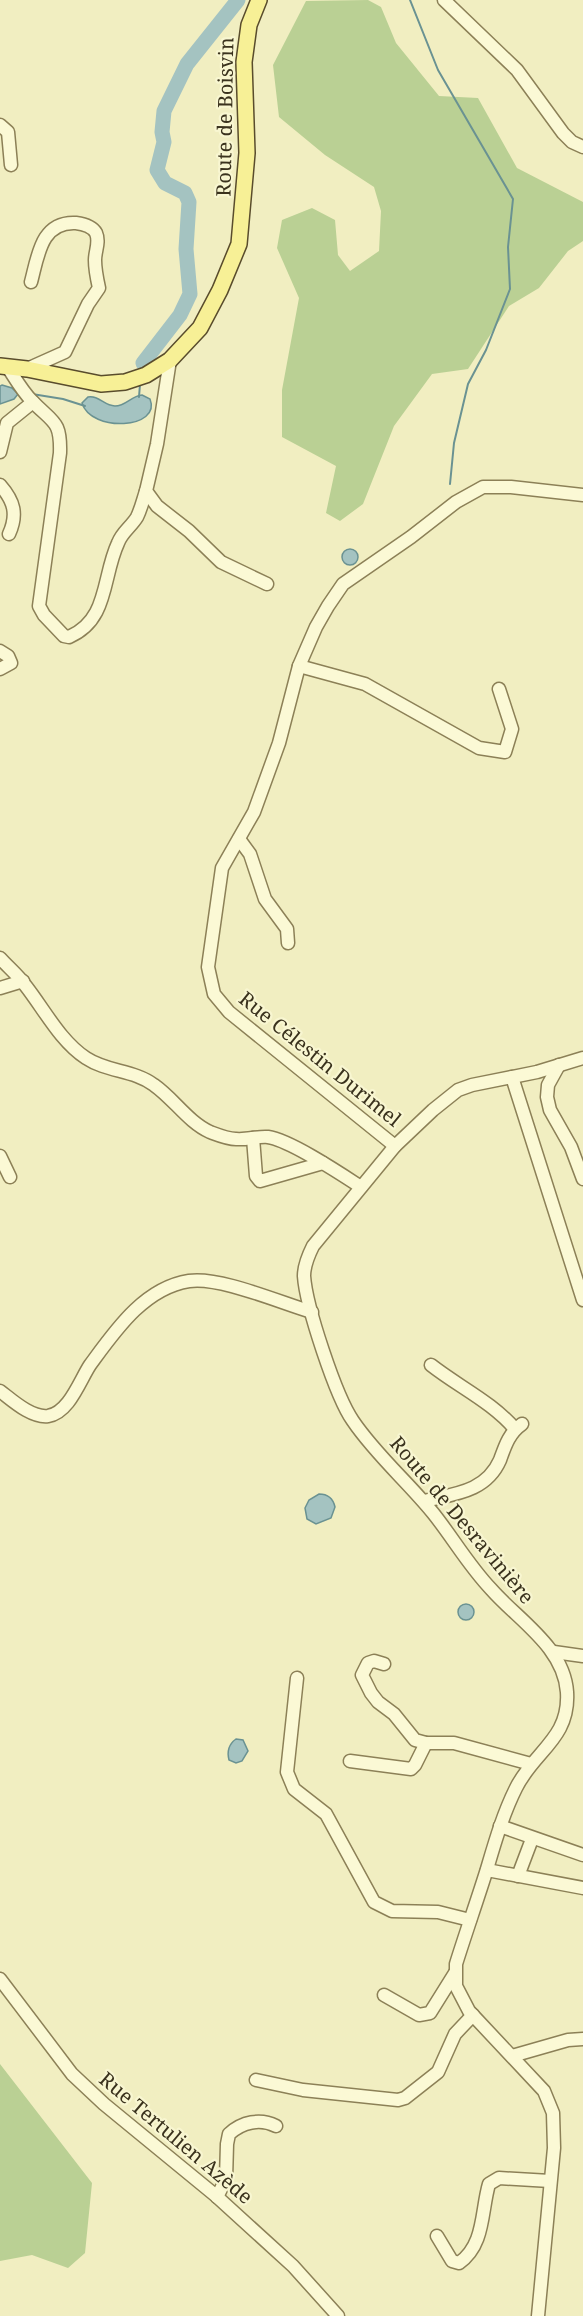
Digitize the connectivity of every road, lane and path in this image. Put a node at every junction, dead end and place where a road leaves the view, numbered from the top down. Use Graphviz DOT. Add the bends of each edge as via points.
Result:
graph roads {
  1 [pos="444,0"];
  2 [pos="259,1"];
  3 [pos="0,125"];
  4 [pos="583,147"];
  5 [pos="11,165"];
  6 [pos="31,282"];
  7 [pos="170,360"];
  8 [pos="3,366"];
  9 [pos="27,369"];
  10 [pos="33,402"];
  11 [pos="0,452"];
  12 [pos="0,486"];
  13 [pos="146,491"];
  14 [pos="583,495"];
  15 [pos="9,534"];
  16 [pos="267,584"];
  17 [pos="0,651"];
  18 [pos="299,666"];
  19 [pos="0,669"];
  20 [pos="499,689"];
  21 [pos="239,839"];
  22 [pos="288,943"];
  23 [pos="0,958"];
  24 [pos="23,981"];
  25 [pos="0,988"];
  26 [pos="583,1058"];
  27 [pos="559,1065"];
  28 [pos="512,1077"];
  29 [pos="253,1138"];
  30 [pos="395,1146"];
  31 [pos="0,1156"];
  32 [pos="323,1163"];
  33 [pos="10,1177"];
  34 [pos="583,1179"];
  35 [pos="361,1187"];
  36 [pos="306,1288"];
  37 [pos="583,1300"];
  38 [pos="290,1306"];
  39 [pos="312,1312"];
  40 [pos="431,1365"];
  41 [pos="0,1391"];
  42 [pos="424,1501"];
  43 [pos="554,1653"];
  44 [pos="583,1656"];
  45 [pos="384,1664"];
  46 [pos="297,1678"];
  47 [pos="426,1743"];
  48 [pos="351,1761"];
  49 [pos="531,1764"];
  50 [pos="500,1826"];
  51 [pos="532,1839"];
  52 [pos="583,1855"];
  53 [pos="487,1870"];
  54 [pos="518,1876"];
  55 [pos="583,1888"];
  56 [pos="470,1920"];
  57 [pos="456,1972"];
  58 [pos="0,1979"];
  59 [pos="384,1995"];
  60 [pos="472,2015"];
  61 [pos="583,2039"];
  62 [pos="512,2056"];
  63 [pos="256,2080"];
  64 [pos="276,2126"];
  65 [pos="550,2181"];
  66 [pos="217,2197"];
  67 [pos="436,2236"];
  68 [pos="338,2316"];
  69 [pos="538,2316"];
  1 -- 4 [label="street" via="517,70 563,133"];
  2 -- 7 [label="main road, Route de Boisvin" via="249,25 244,62 247,153 239,244 200,328"];
  3 -- 5 [label="street" via="8,132"];
  6 -- 9 [label="street" via="43,240 53,228 77,223 93,229 98,239 95,263 99,288 65,351"];
  7 -- 9 [label="main road, Route de Boisvin" via="146,375 101,384"];
  7 -- 13 [label="street"];
  8 -- 9 [label="main road, Route de Boisvin"];
  8 -- 10 [label="street"];
  10 -- 11 [label="street" via="7,423"];
  10 -- 13 [label="street" via="57,426 60,435 39,606 64,636 69,638 82,631 102,605 114,550 140,511"];
  12 -- 15 [label="street" via="13,506 14,524"];
  13 -- 16 [label="street" via="157,506 221,562"];
  14 -- 18 [label="street, Rue Célestin Durimel" via="483,487 456,502 343,584 316,627"];
  17 -- 19 [label="street" via="11,663"];
  18 -- 20 [label="street" via="365,684 479,748 505,752 512,729"];
  18 -- 21 [label="street, Rue Célestin Durimel" via="279,743 254,812"];
  21 -- 22 [label="street" via="250,854 266,899 287,928"];
  21 -- 30 [label="street, Rue Célestin Durimel" via="222,868 208,967 214,994 229,1012"];
  23 -- 24 [label="street"];
  24 -- 25 [label="street"];
  24 -- 29 [label="street" via="67,1041 87,1059 152,1083 208,1131 234,1140"];
  26 -- 27 [label="street, Route de Desravinière"];
  27 -- 28 [label="street, Route de Desravinière"];
  27 -- 34 [label="street" via="548,1085 547,1097"];
  28 -- 30 [label="street, Route de Desravinière" via="459,1090"];
  28 -- 37 [label="street"];
  29 -- 32 [label="street" via="277,1139"];
  29 -- 32 [label="street" via="256,1176 260,1181"];
  30 -- 35 [label="street, Route de Desravinière"];
  31 -- 33 [label="street"];
  32 -- 35 [label="street"];
  35 -- 36 [label="street, Route de Desravinière" via="313,1246 304,1274"];
  36 -- 38 [label="street"];
  36 -- 39 [label="street, Route de Desravinière"];
  38 -- 39 [label="street"];
  38 -- 41 [label="street" via="208,1281 170,1285 152,1295 120,1326 64,1407 53,1414 46,1417 33,1413"];
  39 -- 42 [label="street, Route de Desravinière" via="352,1420"];
  40 -- 42 [label="street" via="519,1426 510,1436 496,1468 480,1485"];
  42 -- 43 [label="street, Route de Desravinière" via="491,1590"];
  43 -- 44 [label="street"];
  43 -- 49 [label="street, Route de Desravinière" via="562,1670 568,1705 554,1740"];
  45 -- 47 [label="street" via="368,1663 362,1675 365,1683 415,1740"];
  46 -- 56 [label="street" via="288,1780 326,1814 374,1902 392,1911 438,1912"];
  47 -- 48 [label="street" via="411,1768"];
  47 -- 49 [label="street" via="454,1743"];
  49 -- 50 [label="street, Route de Desravinière"];
  50 -- 51 [label="street"];
  50 -- 53 [label="street, Route de Desravinière"];
  51 -- 52 [label="street"];
  51 -- 54 [label="street"];
  53 -- 54 [label="street"];
  53 -- 56 [label="street, Route de Desravinière"];
  54 -- 55 [label="street"];
  56 -- 57 [label="street, Route de Desravinière"];
  57 -- 59 [label="street" via="430,2013 424,2015"];
  57 -- 60 [label="street, Route de Desravinière" via="456,1986"];
  58 -- 66 [label="street, Rue Tertulien Azède" via="72,2074"];
  60 -- 62 [label="street, Route de Desravinière"];
  60 -- 63 [label="street" via="455,2034 438,2072 405,2098 303,2090"];
  61 -- 62 [label="street"];
  62 -- 65 [label="street, Route de Desravinière" via="550,2101 555,2130"];
  64 -- 66 [label="street" via="247,2123 229,2134 226,2179"];
  65 -- 67 [label="street" via="500,2178 489,2184 478,2244 459,2263 452,2261"];
  65 -- 69 [label="street, Route de Desravinière"];
  66 -- 68 [label="street, Rue Tertulien Azède" via="293,2266"];
}
